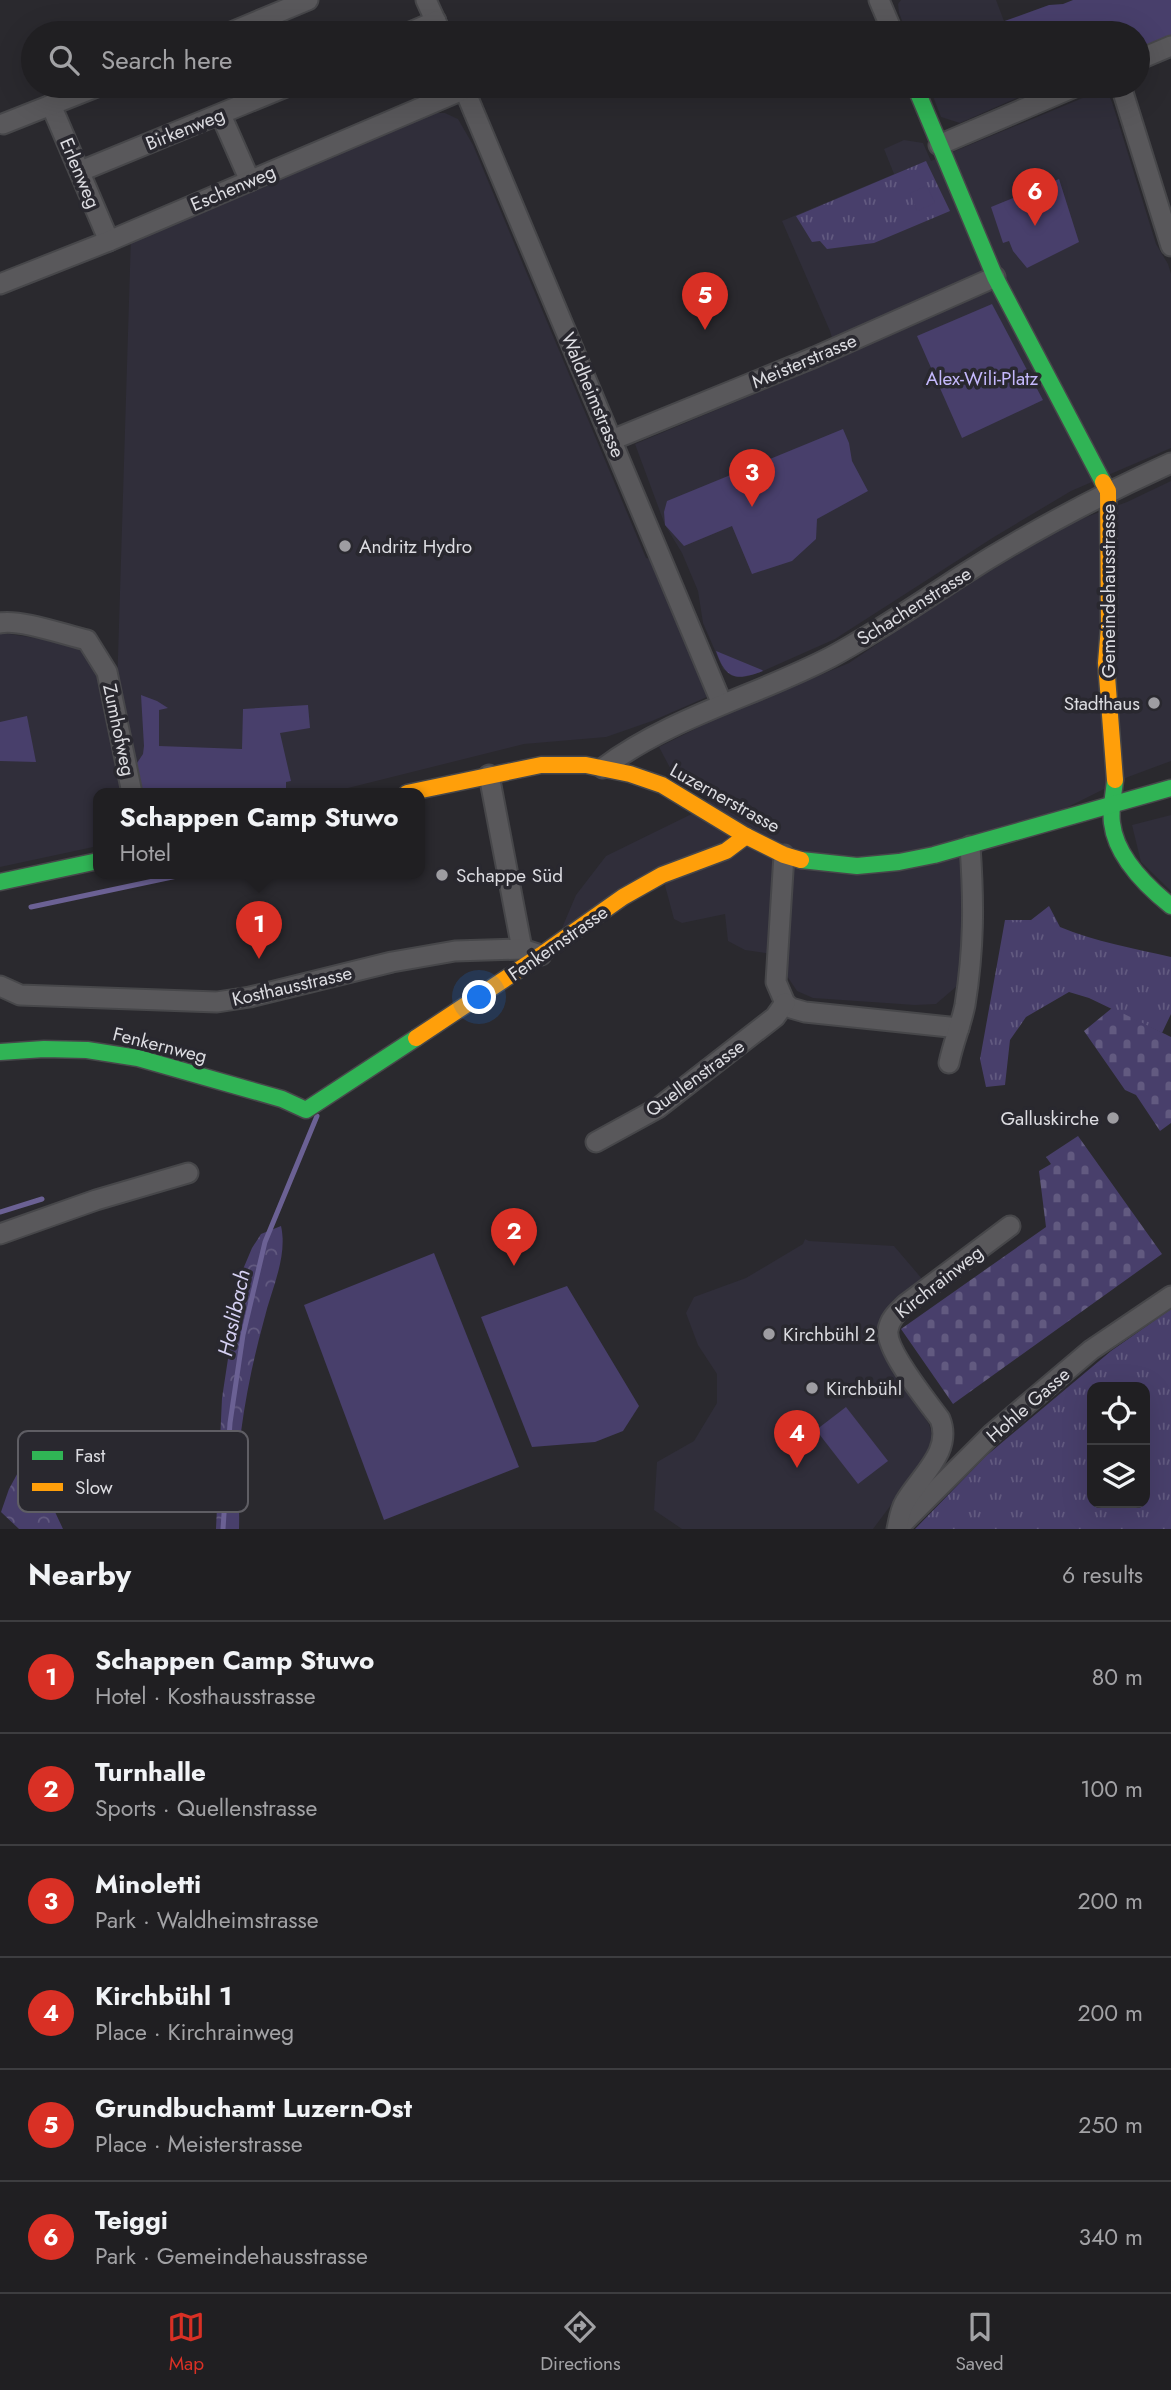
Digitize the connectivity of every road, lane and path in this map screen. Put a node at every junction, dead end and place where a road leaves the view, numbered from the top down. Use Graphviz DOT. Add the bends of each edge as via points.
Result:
graph roads {
  1 [pos="308,0"];
  2 [pos="426,0"];
  3 [pos="879,0"];
  4 [pos="258,21"];
  5 [pos="436,21"];
  6 [pos="888,21"];
  7 [pos="1171,46"];
  8 [pos="1150,55"];
  9 [pos="69,98"];
  10 [pos="260,98"];
  11 [pos="439,98"];
  12 [pos="469,98"];
  13 [pos="920,98"];
  14 [pos="1049,98"];
  15 [pos="1125,98"];
  16 [pos="51,105"];
  17 [pos="221,115"];
  18 [pos="3,124"];
  19 [pos="939,145"];
  20 [pos="81,172"];
  21 [pos="250,181"];
  22 [pos="109,241"];
  23 [pos="1171,246"];
  24 [pos="995,278"];
  25 [pos="0,284"];
  26 [pos="612,440"];
  27 [pos="1171,463"];
  28 [pos="1108,491"];
  29 [pos="3,619"];
  30 [pos="722,704"];
  31 [pos="651,739"];
  32 [pos="603,768"];
  33 [pos="489,775"];
  34 [pos="646,779"];
  35 [pos="131,788"];
  36 [pos="1171,788"];
  37 [pos="425,789"];
  38 [pos="1112,804"];
  39 [pos="746,836"];
  40 [pos="970,846"];
  41 [pos="784,855"];
  42 [pos="93,862"];
  43 [pos="0,882"];
  44 [pos="1171,906"];
  45 [pos="522,949"];
  46 [pos="541,955"];
  47 [pos="0,986"];
  48 [pos="785,1003"];
  49 [pos="960,1028"];
  50 [pos="0,1052"];
  51 [pos="949,1063"];
  52 [pos="306,1110"];
  53 [pos="596,1142"];
  54 [pos="188,1173"];
  55 [pos="1010,1226"];
  56 [pos="0,1234"];
  57 [pos="1171,1296"];
  58 [pos="897,1529"];
  1 -- 4 [label="street"];
  2 -- 5 [label="street"];
  3 -- 6 [label="street"];
  7 -- 8 [label="street"];
  9 -- 16 [label="street"];
  10 -- 17 [label="street, Birkenweg"];
  11 -- 21 [label="street, Eschenweg"];
  12 -- 26 [label="street, Waldheimstrasse"];
  13 -- 19 [label="street, Gemeindehausstrasse"];
  14 -- 19 [label="street"];
  15 -- 23 [label="street"];
  16 -- 18 [label="street"];
  16 -- 20 [label="street, Erlenweg"];
  17 -- 20 [label="street, Birkenweg"];
  17 -- 21 [label="street"];
  19 -- 24 [label="street, Gemeindehausstrasse"];
  20 -- 22 [label="street, Erlenweg"];
  21 -- 22 [label="street, Eschenweg"];
  22 -- 25 [label="street, Eschenweg"];
  24 -- 26 [label="street, Meisterstrasse"];
  24 -- 28 [label="street, Gemeindehausstrasse"];
  26 -- 30 [label="street, Waldheimstrasse"];
  27 -- 28 [label="street, Schachenstrasse"];
  28 -- 30 [label="street, Schachenstrasse" via="834,655"];
  28 -- 38 [label="street, Gemeindehausstrasse" via="1106,663 1116,772"];
  29 -- 35 [label="street, Zumhofweg" via="87,640 107,672"];
  30 -- 31 [label="street, Schachenstrasse"];
  31 -- 32 [label="street, Schachenstrasse"];
  31 -- 34 [label="street" via="643,760"];
  32 -- 33 [label="street, Luzernerstrasse" via="555,764"];
  32 -- 34 [label="street, Luzernerstrasse"];
  33 -- 37 [label="street, Luzernerstrasse"];
  33 -- 45 [label="street"];
  34 -- 39 [label="street, Luzernerstrasse"];
  36 -- 38 [label="street, Luzernerstrasse"];
  38 -- 40 [label="street, Luzernerstrasse"];
  38 -- 44 [label="street, Gemeindehausstrasse" via="1115,837 1127,859 1150,890"];
  39 -- 41 [label="street, Luzernerstrasse"];
  39 -- 46 [label="street, Fenkernstrasse" via="726,851 662,875 623,897"];
  40 -- 41 [label="street, Luzernerstrasse" via="858,866"];
  40 -- 49 [label="street" via="974,921"];
  41 -- 48 [label="street" via="776,982"];
  42 -- 43 [label="street"];
  45 -- 46 [label="street, Kosthausstrasse"];
  45 -- 47 [label="street, Kosthausstrasse" via="455,951 217,1002 20,995"];
  46 -- 52 [label="street, Fenkernstrasse"];
  48 -- 49 [label="street" via="805,1012"];
  48 -- 53 [label="street, Quellenstrasse" via="775,1017 658,1108"];
  49 -- 51 [label="street"];
  50 -- 52 [label="street, Fenkernweg" via="87,1050 138,1058"];
  54 -- 56 [label="street"];
  55 -- 58 [label="street, Kirchrainweg" via="891,1319 887,1333 891,1348 944,1431 942,1448 903,1505"];
  57 -- 58 [label="street, Hohle Gasse" via="1091,1350 1013,1416"];
}
